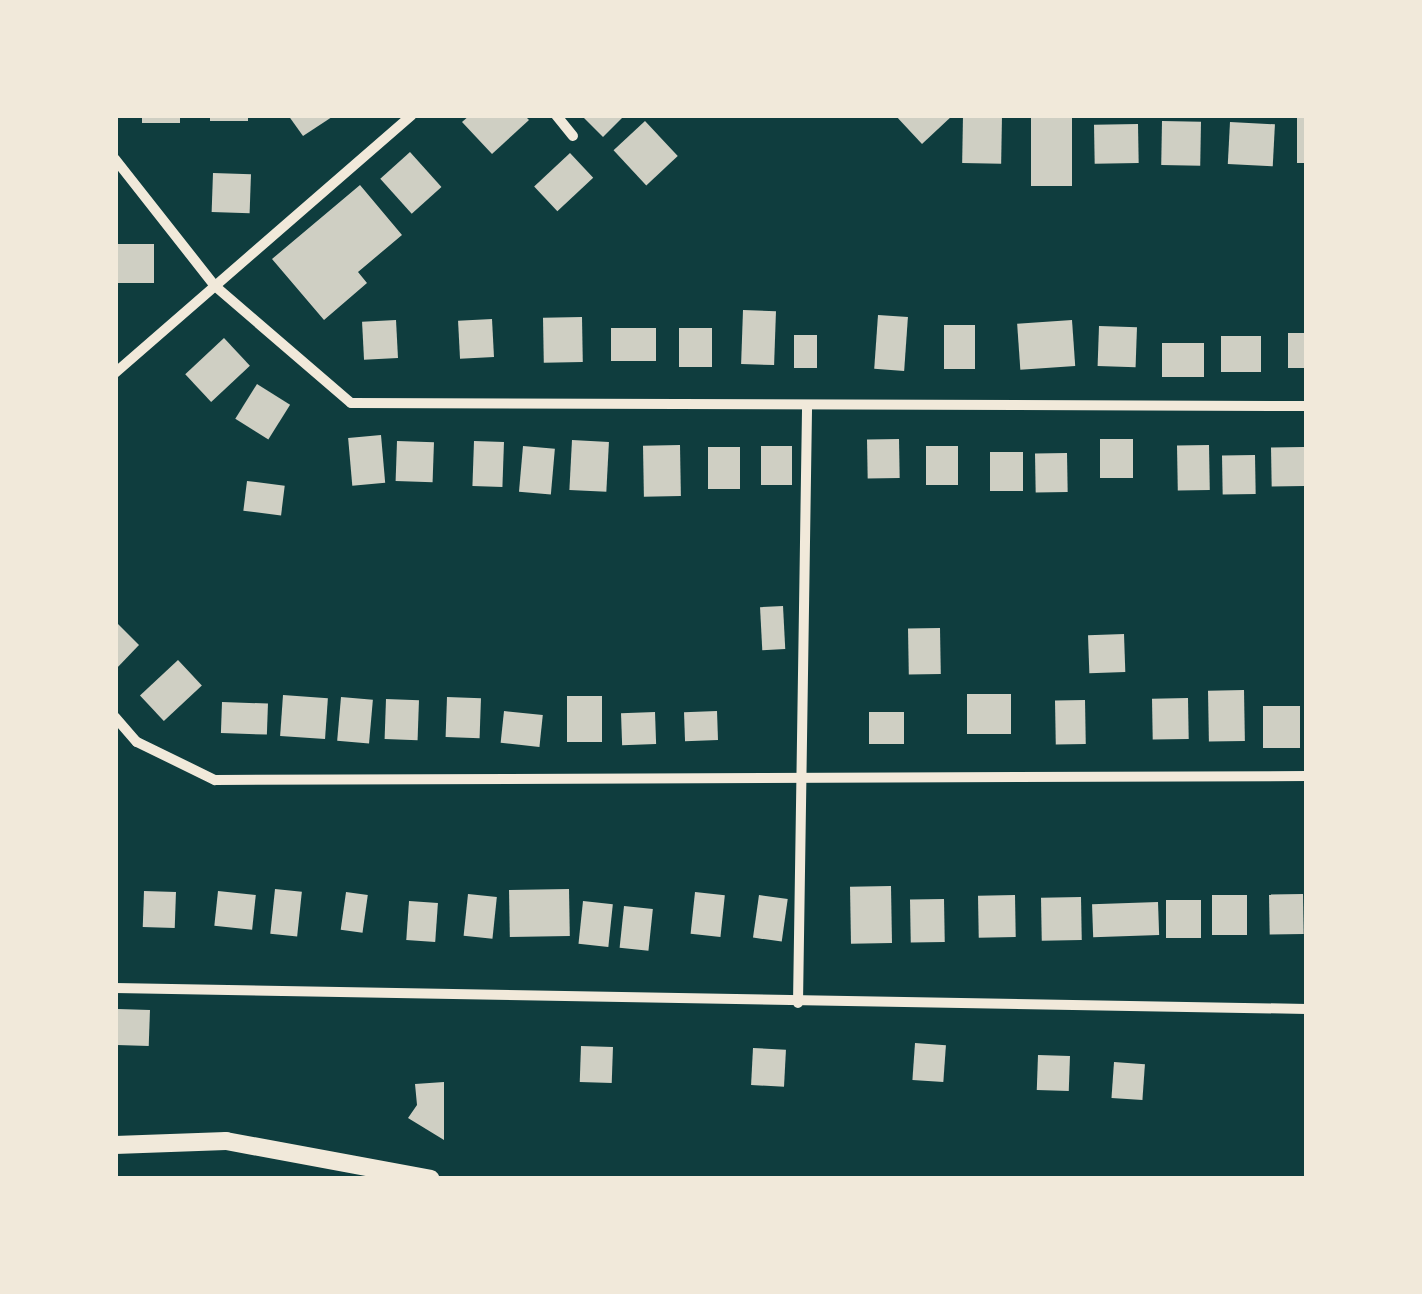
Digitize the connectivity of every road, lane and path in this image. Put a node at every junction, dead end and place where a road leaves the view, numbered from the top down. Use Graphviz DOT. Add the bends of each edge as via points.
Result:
graph roads {
  1 [pos="412,115"];
  2 [pos="556,115"];
  3 [pos="574,136"];
  4 [pos="115,159"];
  5 [pos="215,286"];
  6 [pos="115,373"];
  7 [pos="1307,406"];
  8 [pos="807,409"];
  9 [pos="115,717"];
  10 [pos="804,775"];
  11 [pos="1307,776"];
  12 [pos="115,988"];
  13 [pos="798,1004"];
  14 [pos="1307,1009"];
  15 [pos="115,1145"];
  16 [pos="431,1179"];
  1 -- 5 [label="street"];
  2 -- 3 [label="street"];
  4 -- 5 [label="street"];
  5 -- 6 [label="street"];
  5 -- 8 [label="street" via="351,403"];
  7 -- 8 [label="street"];
  8 -- 10 [label="street"];
  9 -- 10 [label="street" via="137,742 215,780"];
  10 -- 11 [label="street"];
  10 -- 13 [label="street"];
  12 -- 13 [label="street"];
  13 -- 14 [label="street"];
  15 -- 16 [label="main road" via="226,1142"];
}
